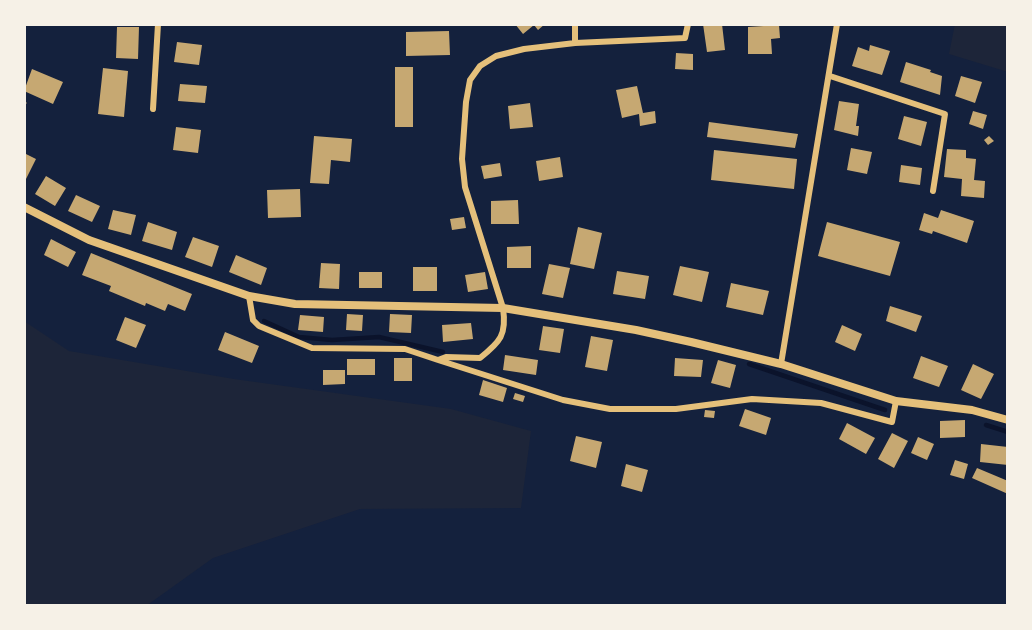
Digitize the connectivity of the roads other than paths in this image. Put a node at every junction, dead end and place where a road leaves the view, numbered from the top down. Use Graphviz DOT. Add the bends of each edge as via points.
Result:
graph roads {
  1 [pos="158,24"];
  2 [pos="575,24"];
  3 [pos="688,24"];
  4 [pos="837,24"];
  5 [pos="575,43"];
  6 [pos="830,75"];
  7 [pos="153,109"];
  8 [pos="933,191"];
  9 [pos="24,207"];
  10 [pos="249,296"];
  11 [pos="503,308"];
  12 [pos="438,360"];
  13 [pos="781,364"];
  14 [pos="896,400"];
  15 [pos="1008,420"];
  1 -- 7 [label="street"];
  2 -- 5 [label="street"];
  3 -- 5 [label="street" via="685,38"];
  4 -- 6 [label="street"];
  5 -- 11 [label="street" via="496,56 480,66 470,80 462,159 465,187"];
  6 -- 8 [label="street" via="945,114"];
  6 -- 13 [label="street"];
  9 -- 10 [label="street" via="89,240"];
  10 -- 11 [label="street" via="295,304"];
  10 -- 12 [label="street" via="253,320 259,326 312,348 405,349"];
  11 -- 12 [label="street" via="505,324 499,343 480,358"];
  11 -- 13 [label="street" via="636,330"];
  12 -- 14 [label="street" via="563,400 610,409 676,409 752,399 821,404 892,422"];
  13 -- 14 [label="street"];
  14 -- 15 [label="street" via="972,410"];
}
